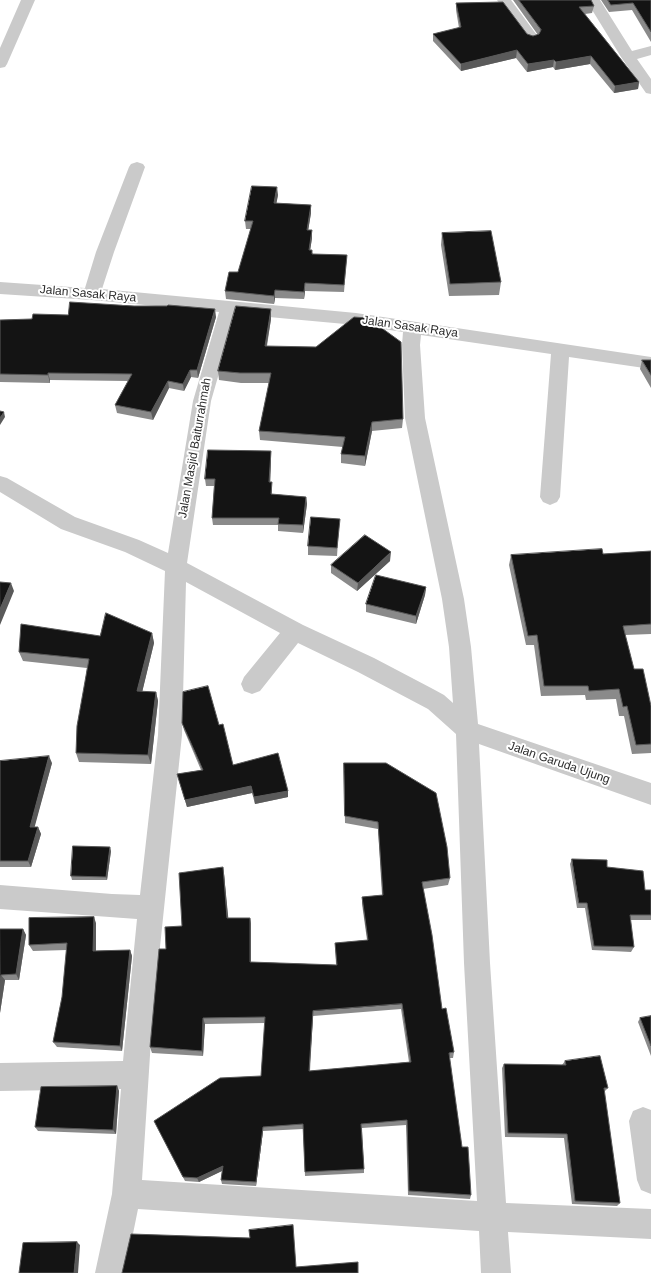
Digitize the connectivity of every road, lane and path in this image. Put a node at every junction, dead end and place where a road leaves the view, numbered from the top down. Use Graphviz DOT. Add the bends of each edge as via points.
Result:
graph roads {
  1 [pos="28,0"];
  2 [pos="504,0"];
  3 [pos="593,0"];
  4 [pos="532,38"];
  5 [pos="651,50"];
  6 [pos="628,57"];
  7 [pos="0,64"];
  8 [pos="651,90"];
  9 [pos="137,167"];
  10 [pos="0,288"];
  11 [pos="92,294"];
  12 [pos="229,307"];
  13 [pos="413,327"];
  14 [pos="560,351"];
  15 [pos="651,363"];
  16 [pos="0,483"];
  17 [pos="550,497"];
  18 [pos="176,567"];
  19 [pos="295,632"];
  20 [pos="252,684"];
  21 [pos="467,730"];
  22 [pos="651,794"];
  23 [pos="0,897"];
  24 [pos="151,907"];
  25 [pos="136,1075"];
  26 [pos="0,1077"];
  27 [pos="643,1121"];
  28 [pos="651,1180"];
  29 [pos="127,1194"];
  30 [pos="493,1217"];
  31 [pos="651,1224"];
  32 [pos="110,1273"];
  33 [pos="496,1273"];
  1 -- 7 [label="street"];
  2 -- 4 [label="street"];
  3 -- 6 [label="street"];
  5 -- 6 [label="street"];
  6 -- 8 [label="street"];
  9 -- 11 [label="street"];
  10 -- 11 [label="street, Jalan Sasak Raya"];
  11 -- 12 [label="street, Jalan Sasak Raya"];
  12 -- 13 [label="street, Jalan Sasak Raya"];
  12 -- 18 [label="street, Jalan Masjid Baiturrahmah" via="202,401"];
  13 -- 14 [label="street, Jalan Sasak Raya"];
  13 -- 21 [label="street" via="411,345 415,418 453,599"];
  14 -- 15 [label="street, Jalan Sasak Raya"];
  14 -- 17 [label="street"];
  16 -- 18 [label="street" via="68,522 132,546"];
  18 -- 19 [label="street"];
  18 -- 24 [label="street, Jalan Masjid Baiturrahmah" via="170,736"];
  19 -- 20 [label="street"];
  19 -- 21 [label="street" via="425,696 442,707"];
  21 -- 22 [label="street, Jalan Garuda Ujung"];
  21 -- 30 [label="street" via="477,963"];
  23 -- 24 [label="street"];
  24 -- 25 [label="street, Jalan Masjid Baiturrahmah"];
  25 -- 26 [label="street"];
  25 -- 29 [label="street, Jalan Masjid Baiturrahmah"];
  27 -- 28 [label="street"];
  29 -- 30 [label="street"];
  29 -- 32 [label="street, Jalan Masjid Baiturrahmah"];
  30 -- 31 [label="street"];
  30 -- 33 [label="street"];
}
